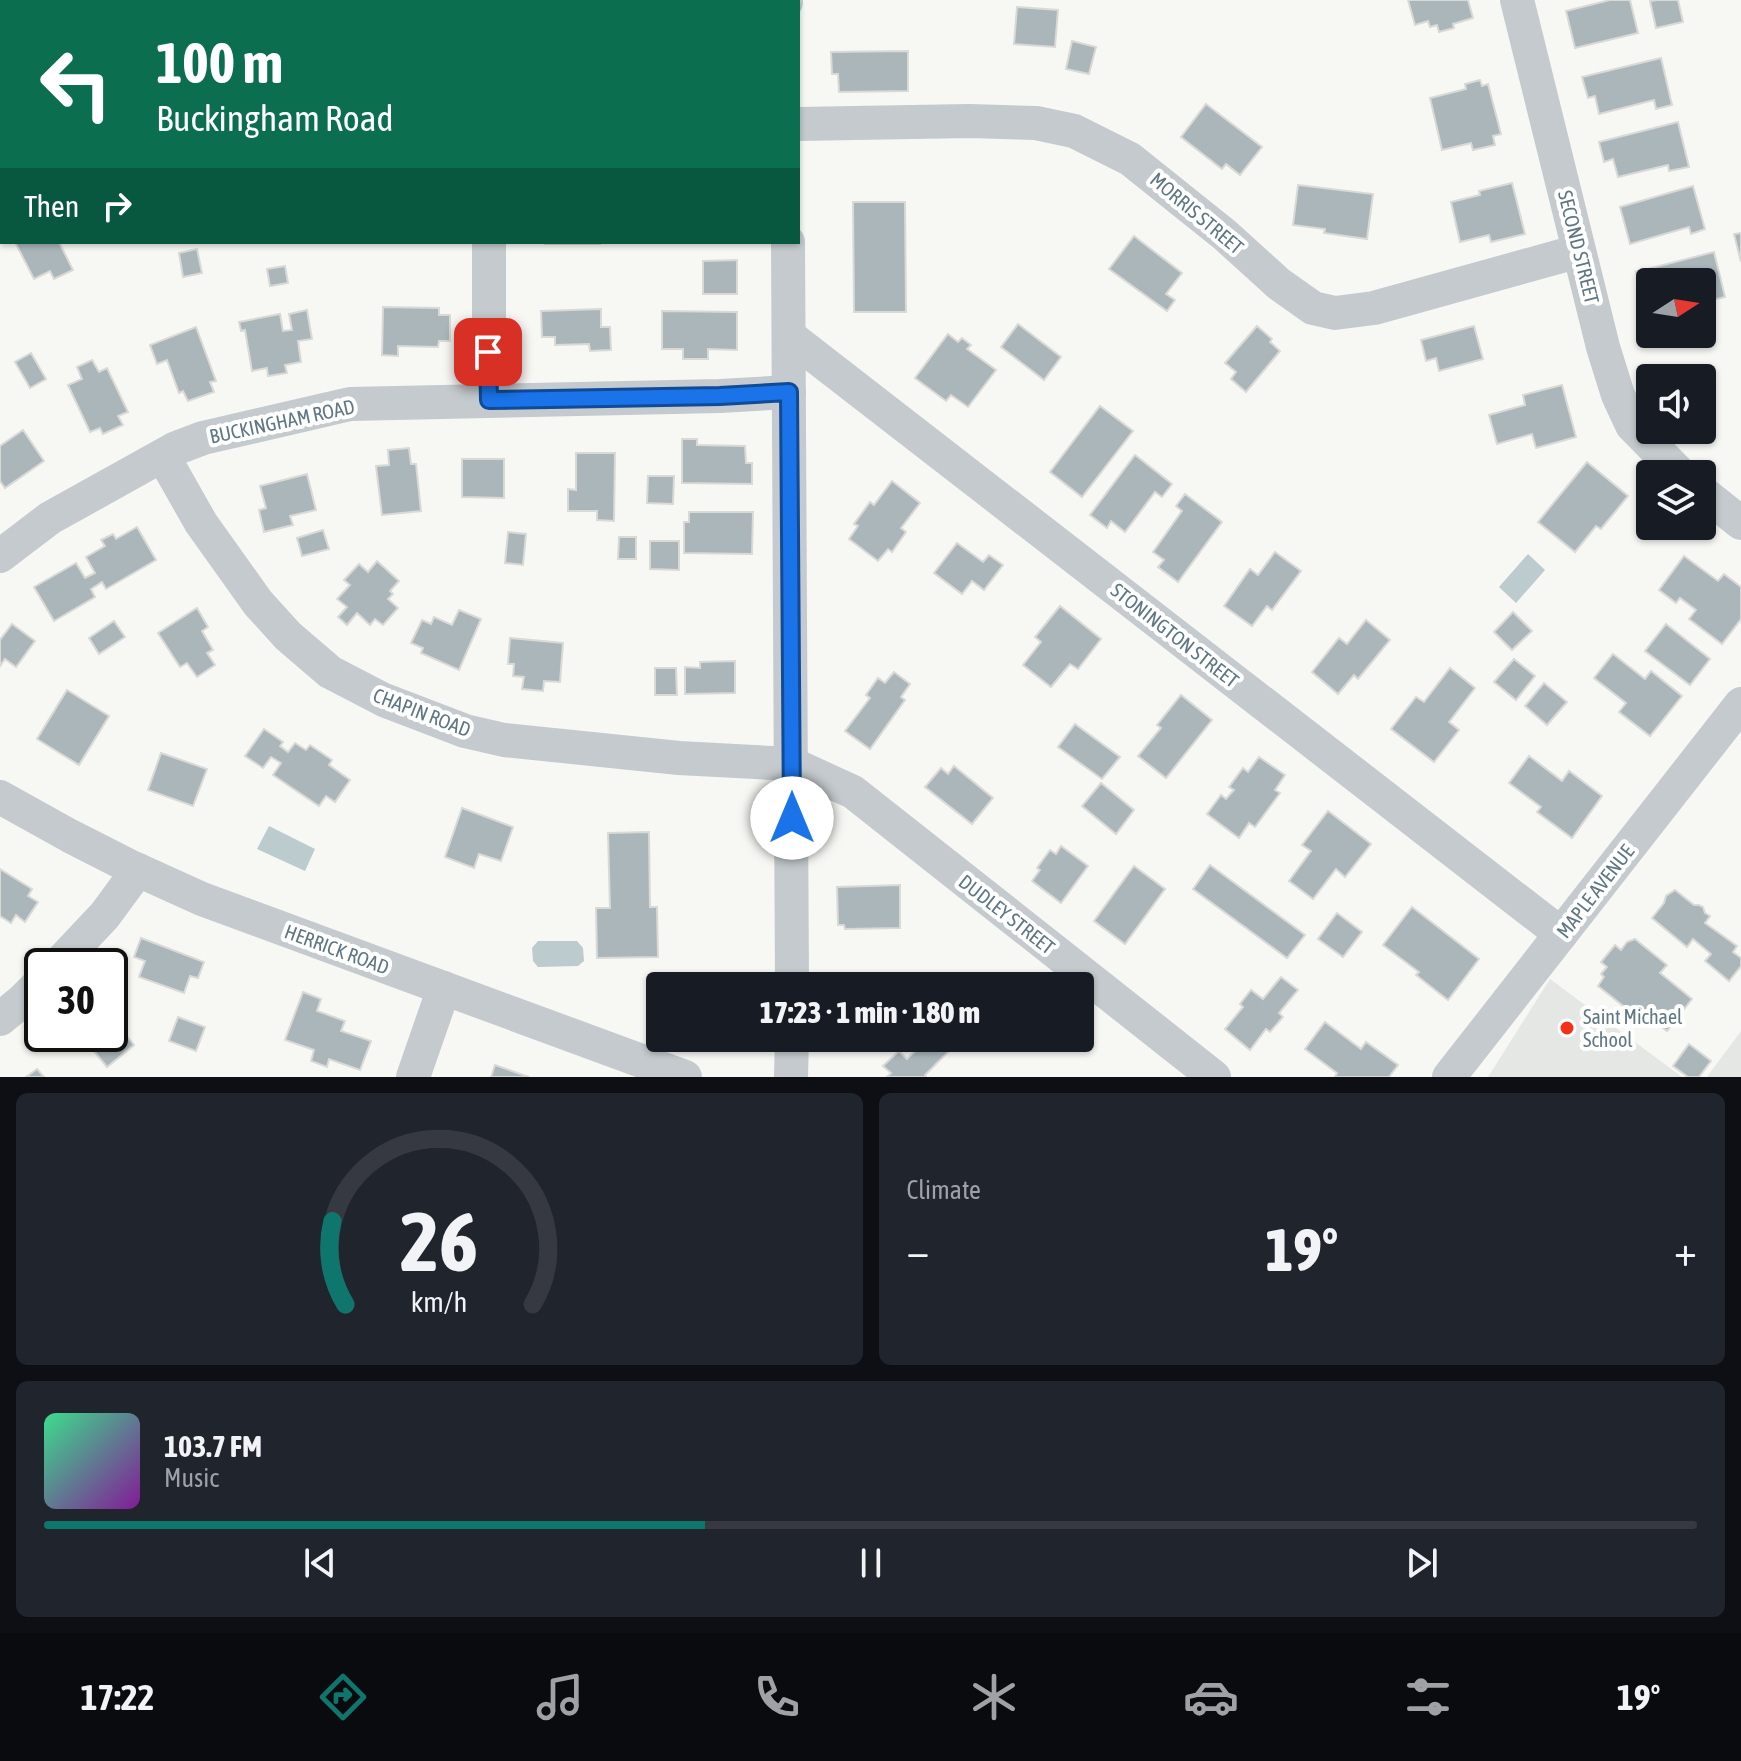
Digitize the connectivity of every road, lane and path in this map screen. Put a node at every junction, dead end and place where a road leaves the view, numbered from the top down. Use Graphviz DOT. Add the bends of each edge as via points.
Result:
graph roads {
  1 [pos="1517,0"];
  2 [pos="800,124"];
  3 [pos="489,244"];
  4 [pos="788,244"];
  5 [pos="1579,251"];
  6 [pos="789,336"];
  7 [pos="789,392"];
  8 [pos="489,400"];
  9 [pos="163,456"];
  10 [pos="1666,460"];
  11 [pos="1716,503"];
  12 [pos="1741,523"];
  13 [pos="0,556"];
  14 [pos="1741,704"];
  15 [pos="792,764"];
  16 [pos="0,797"];
  17 [pos="138,870"];
  18 [pos="1561,934"];
  19 [pos="74,948"];
  20 [pos="792,972"];
  21 [pos="444,988"];
  22 [pos="24,999"];
  23 [pos="0,1019"];
  24 [pos="792,1052"];
  25 [pos="413,1077"];
  26 [pos="685,1077"];
  27 [pos="791,1077"];
  28 [pos="1214,1077"];
  29 [pos="1449,1077"];
  1 -- 5 [label="street, SECOND STREET"];
  2 -- 5 [label="street, MORRIS STREET" via="970,121 1036,123 1074,131 1130,159 1279,284 1313,308 1335,313 1374,308"];
  3 -- 8 [label="street"];
  4 -- 6 [label="street"];
  5 -- 10 [label="street, SECOND STREET" via="1618,395 1632,425"];
  6 -- 7 [label="street"];
  6 -- 18 [label="street, STONINGTON STREET"];
  7 -- 8 [label="street, BUCKINGHAM ROAD"];
  7 -- 15 [label="street"];
  8 -- 9 [label="street, BUCKINGHAM ROAD" via="350,404 203,438"];
  9 -- 13 [label="street, BUCKINGHAM ROAD" via="50,518"];
  9 -- 15 [label="street, CHAPIN ROAD" via="201,523 258,603 330,672 384,700 504,740"];
  11 -- 12 [label="street"];
  14 -- 18 [label="street, MAPLE AVENUE"];
  15 -- 20 [label="street"];
  15 -- 28 [label="street, DUDLEY STREET" via="853,792"];
  16 -- 17 [label="street, HERRICK ROAD"];
  17 -- 19 [label="street"];
  17 -- 21 [label="street, HERRICK ROAD" via="245,916"];
  18 -- 29 [label="street, MAPLE AVENUE"];
  21 -- 25 [label="street"];
  21 -- 26 [label="street, HERRICK ROAD"];
  22 -- 23 [label="street"];
  24 -- 27 [label="street"];
}
